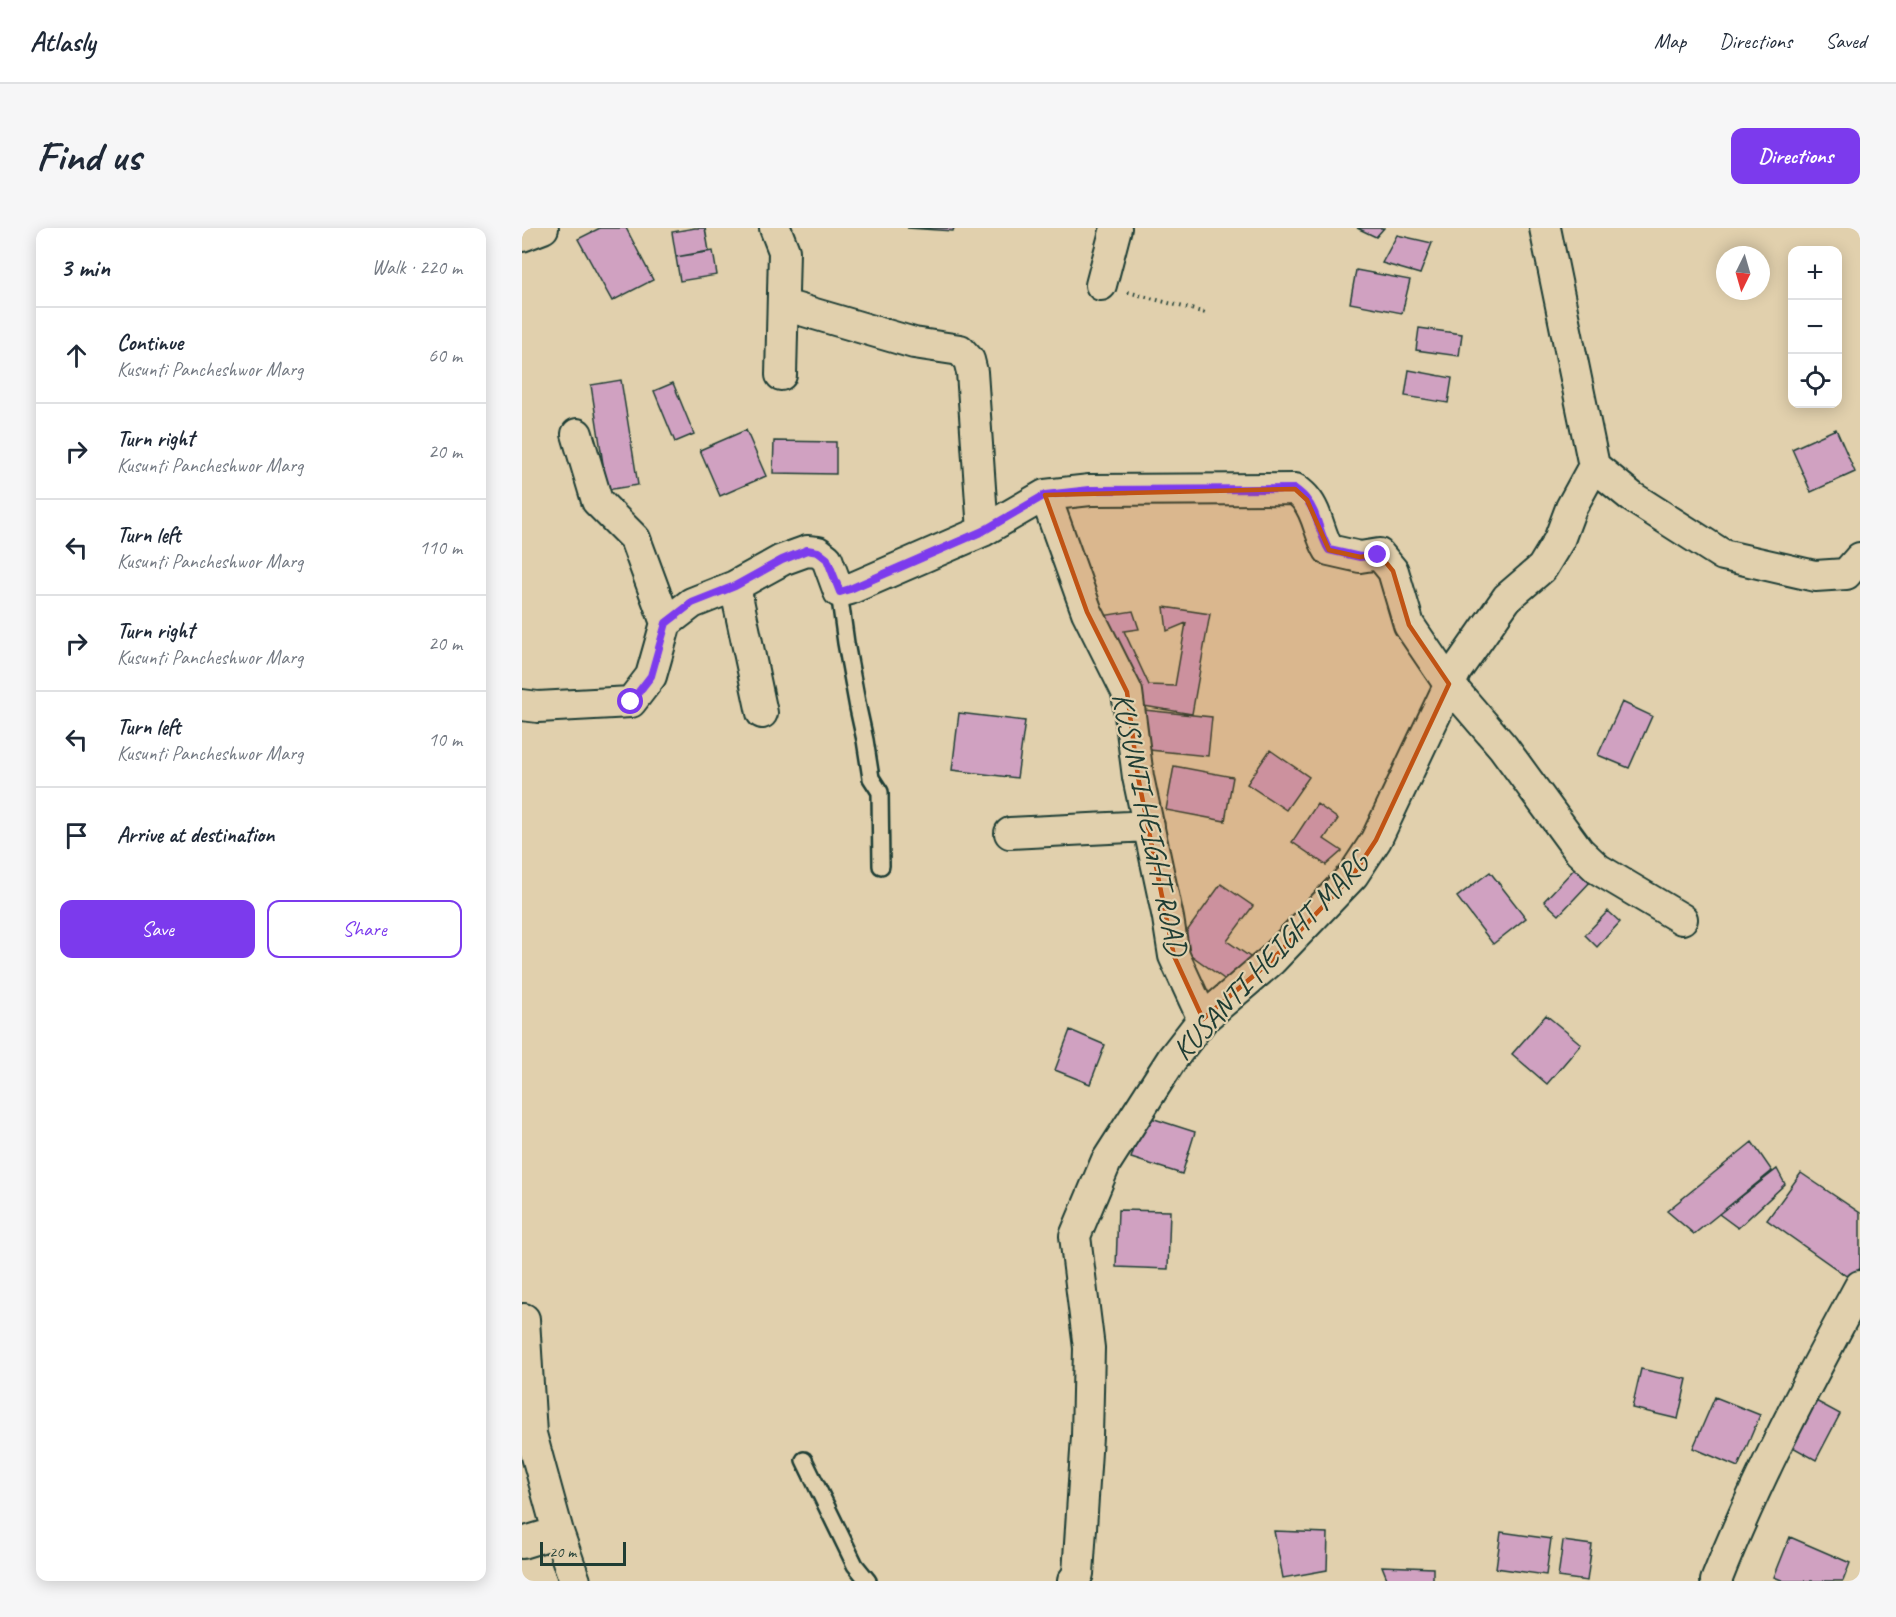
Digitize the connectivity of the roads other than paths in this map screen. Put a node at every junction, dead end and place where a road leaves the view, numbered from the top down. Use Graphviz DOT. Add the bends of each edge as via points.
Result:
graph roads {
  1 [pos="543,228"];
  2 [pos="775,228"];
  3 [pos="1116,228"];
  4 [pos="1545,228"];
  5 [pos="522,236"];
  6 [pos="1101,285"];
  7 [pos="784,305"];
  8 [pos="781,375"];
  9 [pos="577,434"];
  10 [pos="1594,466"];
  11 [pos="1045,495"];
  12 [pos="983,531"];
  13 [pos="1860,558"];
  14 [pos="735,586"];
  15 [pos="840,592"];
  16 [pos="666,623"];
  17 [pos="1449,684"];
  18 [pos="522,705"];
  19 [pos="762,713"];
  20 [pos="1149,826"];
  21 [pos="1010,833"];
  22 [pos="881,866"];
  23 [pos="1682,919"];
  24 [pos="1203,1019"];
  25 [pos="1860,1286"];
  26 [pos="524,1319"];
  27 [pos="804,1460"];
  28 [pos="558,1532"];
  29 [pos="522,1543"];
  30 [pos="575,1581"];
  31 [pos="868,1581"];
  32 [pos="1073,1581"];
  33 [pos="1716,1581"];
  1 -- 5 [label="street"];
  2 -- 7 [label="street" via="784,251"];
  3 -- 6 [label="street"];
  4 -- 10 [label="street"];
  7 -- 8 [label="street"];
  7 -- 12 [label="street" via="914,343 960,350 969,360"];
  9 -- 16 [label="street" via="597,501 634,539"];
  10 -- 13 [label="street" via="1632,496 1723,555 1815,576 1846,574"];
  10 -- 17 [label="street, KUSANTI HEIGHT MARG" via="1542,568 1507,598"];
  11 -- 12 [label="street"];
  11 -- 17 [label="street" via="1090,490 1295,489 1315,514 1329,550 1360,557 1378,555 1392,571 1410,625"];
  11 -- 20 [label="street, KUSUNTI HEIGHT ROAD" via="1087,612 1127,692"];
  12 -- 15 [label="street"];
  14 -- 15 [label="street" via="807,550 827,559"];
  14 -- 16 [label="street" via="692,603"];
  14 -- 19 [label="street"];
  15 -- 22 [label="lane" via="872,778 880,792"];
  16 -- 18 [label="street" via="651,676 631,702"];
  17 -- 23 [label="street" via="1503,747 1579,851 1598,869"];
  17 -- 24 [label="street, KUSANTI HEIGHT MARG" via="1376,840 1353,875 1272,960"];
  20 -- 21 [label="street"];
  20 -- 24 [label="street, KUSUNTI HEIGHT ROAD" via="1174,956"];
  24 -- 32 [label="street, KUSANTI HEIGHT MARG" via="1172,1059 1106,1162 1075,1236 1089,1348 1078,1574"];
  25 -- 33 [label="street" via="1799,1400"];
  26 -- 28 [label="street" via="531,1434"];
  27 -- 31 [label="lane" via="855,1564"];
  28 -- 29 [label="street"];
  28 -- 30 [label="street"];
}
